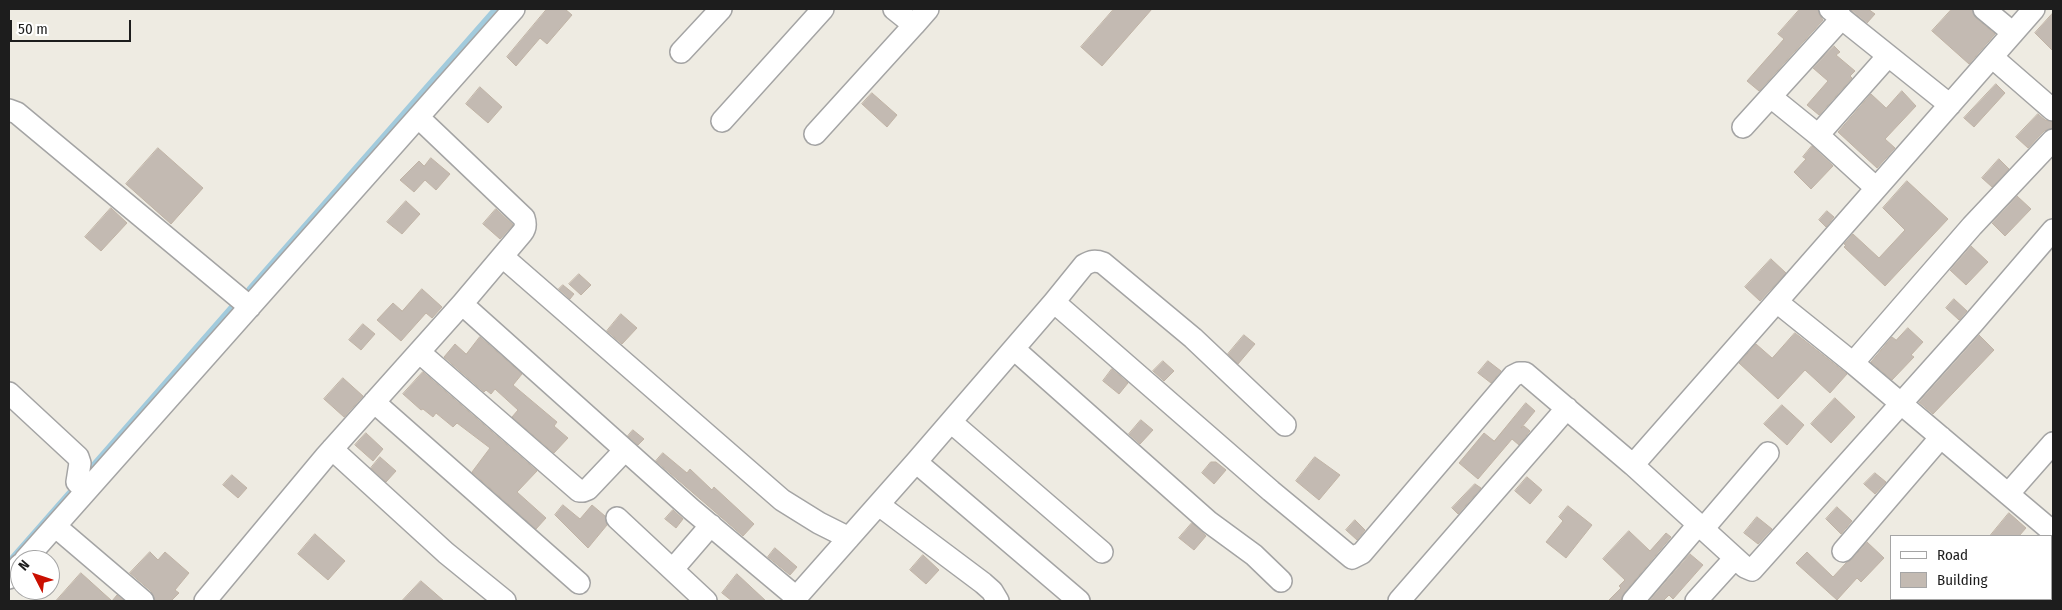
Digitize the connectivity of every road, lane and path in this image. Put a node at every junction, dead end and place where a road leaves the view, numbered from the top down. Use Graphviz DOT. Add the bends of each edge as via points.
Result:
graph roads {
  1 [pos="514,9"];
  2 [pos="721,9"];
  3 [pos="823,9"];
  4 [pos="894,9"];
  5 [pos="928,9"];
  6 [pos="1984,9"];
  7 [pos="2034,9"];
  8 [pos="1836,13"];
  9 [pos="914,25"];
  10 [pos="2012,33"];
  11 [pos="681,52"];
  12 [pos="1888,56"];
  13 [pos="1992,57"];
  14 [pos="1771,97"];
  15 [pos="1950,105"];
  16 [pos="9,110"];
  17 [pos="2053,110"];
  18 [pos="418,117"];
  19 [pos="722,121"];
  20 [pos="1743,127"];
  21 [pos="815,134"];
  22 [pos="1818,136"];
  23 [pos="2053,140"];
  24 [pos="1876,188"];
  25 [pos="2053,230"];
  26 [pos="502,257"];
  27 [pos="1054,302"];
  28 [pos="1777,302"];
  29 [pos="462,304"];
  30 [pos="250,307"];
  31 [pos="1014,349"];
  32 [pos="419,352"];
  33 [pos="1853,363"];
  34 [pos="9,393"];
  35 [pos="374,402"];
  36 [pos="1900,403"];
  37 [pos="1567,408"];
  38 [pos="951,422"];
  39 [pos="1285,425"];
  40 [pos="1941,437"];
  41 [pos="2053,443"];
  42 [pos="332,449"];
  43 [pos="625,450"];
  44 [pos="1768,453"];
  45 [pos="916,462"];
  46 [pos="1633,465"];
  47 [pos="86,491"];
  48 [pos="2009,493"];
  49 [pos="879,505"];
  50 [pos="617,518"];
  51 [pos="711,525"];
  52 [pos="55,526"];
  53 [pos="1700,527"];
  54 [pos="2053,532"];
  55 [pos="849,538"];
  56 [pos="32,550"];
  57 [pos="1843,551"];
  58 [pos="1102,552"];
  59 [pos="1735,558"];
  60 [pos="673,569"];
  61 [pos="1281,581"];
  62 [pos="579,583"];
  63 [pos="795,599"];
  64 [pos="143,601"];
  65 [pos="205,601"];
  66 [pos="505,601"];
  67 [pos="706,601"];
  68 [pos="998,601"];
  69 [pos="1079,601"];
  70 [pos="1399,601"];
  71 [pos="1633,601"];
  72 [pos="1696,601"];
  1 -- 18 [label="street"];
  2 -- 11 [label="street"];
  3 -- 19 [label="street"];
  4 -- 9 [label="street"];
  5 -- 9 [label="street"];
  6 -- 10 [label="street"];
  7 -- 10 [label="street"];
  8 -- 12 [label="street"];
  8 -- 14 [label="street"];
  9 -- 21 [label="street"];
  10 -- 13 [label="street"];
  12 -- 15 [label="street"];
  12 -- 22 [label="street"];
  13 -- 15 [label="street"];
  13 -- 17 [label="street"];
  14 -- 20 [label="street"];
  14 -- 22 [label="street"];
  15 -- 24 [label="street"];
  16 -- 30 [label="street" via="17,113"];
  18 -- 26 [label="street" via="524,218 526,228"];
  18 -- 30 [label="street"];
  22 -- 24 [label="street"];
  23 -- 33 [label="street" via="1972,226"];
  24 -- 28 [label="street"];
  25 -- 36 [label="street"];
  26 -- 29 [label="street"];
  26 -- 55 [label="street" via="782,500"];
  27 -- 31 [label="street"];
  27 -- 37 [label="street" via="1352,558 1362,553 1513,376 1525,373"];
  27 -- 39 [label="street" via="1084,266 1097,260 1103,263 1193,338"];
  28 -- 33 [label="street"];
  28 -- 46 [label="street"];
  29 -- 32 [label="street"];
  29 -- 43 [label="street"];
  30 -- 47 [label="street"];
  31 -- 38 [label="street"];
  31 -- 61 [label="street" via="1209,522 1254,555"];
  32 -- 35 [label="street"];
  32 -- 43 [label="street" via="579,491 588,489"];
  33 -- 36 [label="street"];
  34 -- 47 [label="street" via="78,457 77,482"];
  35 -- 42 [label="street"];
  35 -- 62 [label="street"];
  36 -- 40 [label="street"];
  36 -- 59 [label="street" via="1756,567 1748,570"];
  37 -- 46 [label="street"];
  37 -- 70 [label="street"];
  38 -- 45 [label="street"];
  38 -- 58 [label="street"];
  40 -- 48 [label="street"];
  40 -- 57 [label="street"];
  41 -- 48 [label="street"];
  42 -- 65 [label="street"];
  42 -- 66 [label="street" via="446,553"];
  43 -- 51 [label="street"];
  44 -- 53 [label="street"];
  45 -- 49 [label="street"];
  45 -- 69 [label="street"];
  46 -- 53 [label="street"];
  47 -- 52 [label="street"];
  48 -- 54 [label="street"];
  49 -- 55 [label="street"];
  49 -- 68 [label="street" via="983,583"];
  50 -- 60 [label="street"];
  51 -- 60 [label="street"];
  51 -- 63 [label="street"];
  52 -- 56 [label="street"];
  52 -- 64 [label="street"];
  53 -- 59 [label="street"];
  53 -- 71 [label="street"];
  55 -- 63 [label="street"];
  59 -- 72 [label="street"];
  60 -- 67 [label="street"];
}
